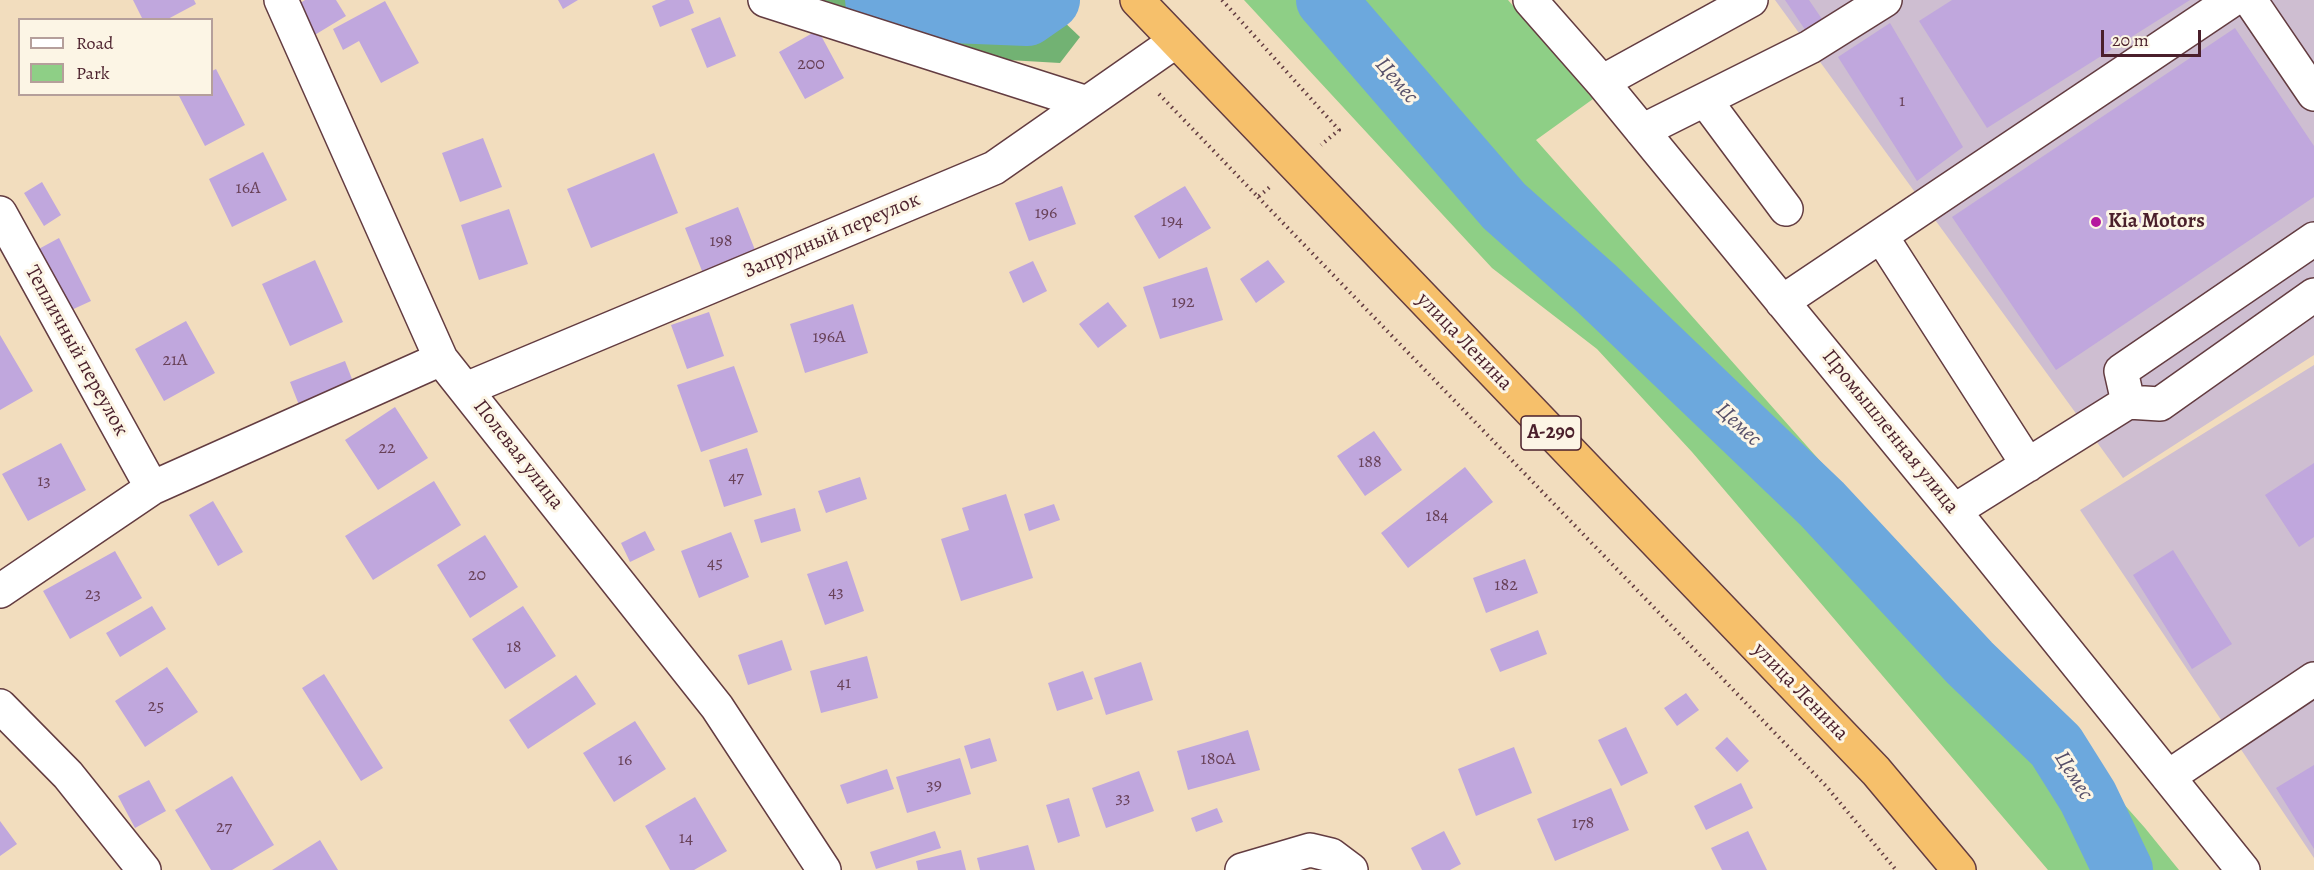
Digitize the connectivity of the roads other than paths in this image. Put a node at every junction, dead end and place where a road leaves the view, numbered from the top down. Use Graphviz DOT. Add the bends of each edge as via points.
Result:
graph roads {
  1 [pos="281,0"];
  2 [pos="765,0"];
  3 [pos="1137,0"];
  4 [pos="1530,0"];
  5 [pos="1751,0"];
  6 [pos="1885,0"];
  7 [pos="2232,0"];
  8 [pos="2250,0"];
  9 [pos="1176,41"];
  10 [pos="1602,82"];
  11 [pos="2311,85"];
  12 [pos="1705,100"];
  13 [pos="1087,103"];
  14 [pos="1642,131"];
  15 [pos="1786,209"];
  16 [pos="0,213"];
  17 [pos="1881,236"];
  18 [pos="2314,239"];
  19 [pos="2314,296"];
  20 [pos="1782,302"];
  21 [pos="441,359"];
  22 [pos="466,389"];
  23 [pos="2128,402"];
  24 [pos="2028,465"];
  25 [pos="152,489"];
  26 [pos="1954,511"];
  27 [pos="0,591"];
  28 [pos="2314,679"];
  29 [pos="0,706"];
  30 [pos="2168,777"];
  31 [pos="144,870"];
  32 [pos="824,870"];
  33 [pos="1242,870"];
  34 [pos="1351,870"];
  35 [pos="1959,870"];
  36 [pos="2243,870"];
  1 -- 21 [label="street, Полевая улица"];
  2 -- 13 [label="street"];
  3 -- 9 [label="highway, улица Ленина / А-290"];
  4 -- 10 [label="street, Промышленная улица"];
  5 -- 10 [label="street"];
  6 -- 12 [label="street" via="1810,47"];
  7 -- 17 [label="street"];
  8 -- 11 [label="street"];
  9 -- 13 [label="street, Запрудный переулок"];
  9 -- 35 [label="highway, улица Ленина / А-290" via="1875,771"];
  10 -- 14 [label="street, Промышленная улица"];
  12 -- 14 [label="street"];
  12 -- 15 [label="street"];
  13 -- 22 [label="street, Запрудный переулок" via="994,168"];
  14 -- 20 [label="street, Промышленная улица"];
  16 -- 25 [label="street, Тепличный переулок"];
  17 -- 20 [label="street"];
  17 -- 24 [label="street"];
  18 -- 23 [label="street" via="2121,371"];
  19 -- 23 [label="street" via="2160,404"];
  20 -- 26 [label="street, Промышленная улица"];
  21 -- 22 [label="street, Полевая улица"];
  21 -- 25 [label="street"];
  22 -- 32 [label="street, Полевая улица" via="717,707"];
  23 -- 24 [label="street"];
  24 -- 26 [label="street"];
  25 -- 27 [label="street"];
  26 -- 30 [label="street, Промышленная улица"];
  28 -- 30 [label="street"];
  29 -- 31 [label="street" via="68,775"];
  30 -- 36 [label="street, Промышленная улица"];
  33 -- 34 [label="street" via="1310,850 1331,855"];
}
